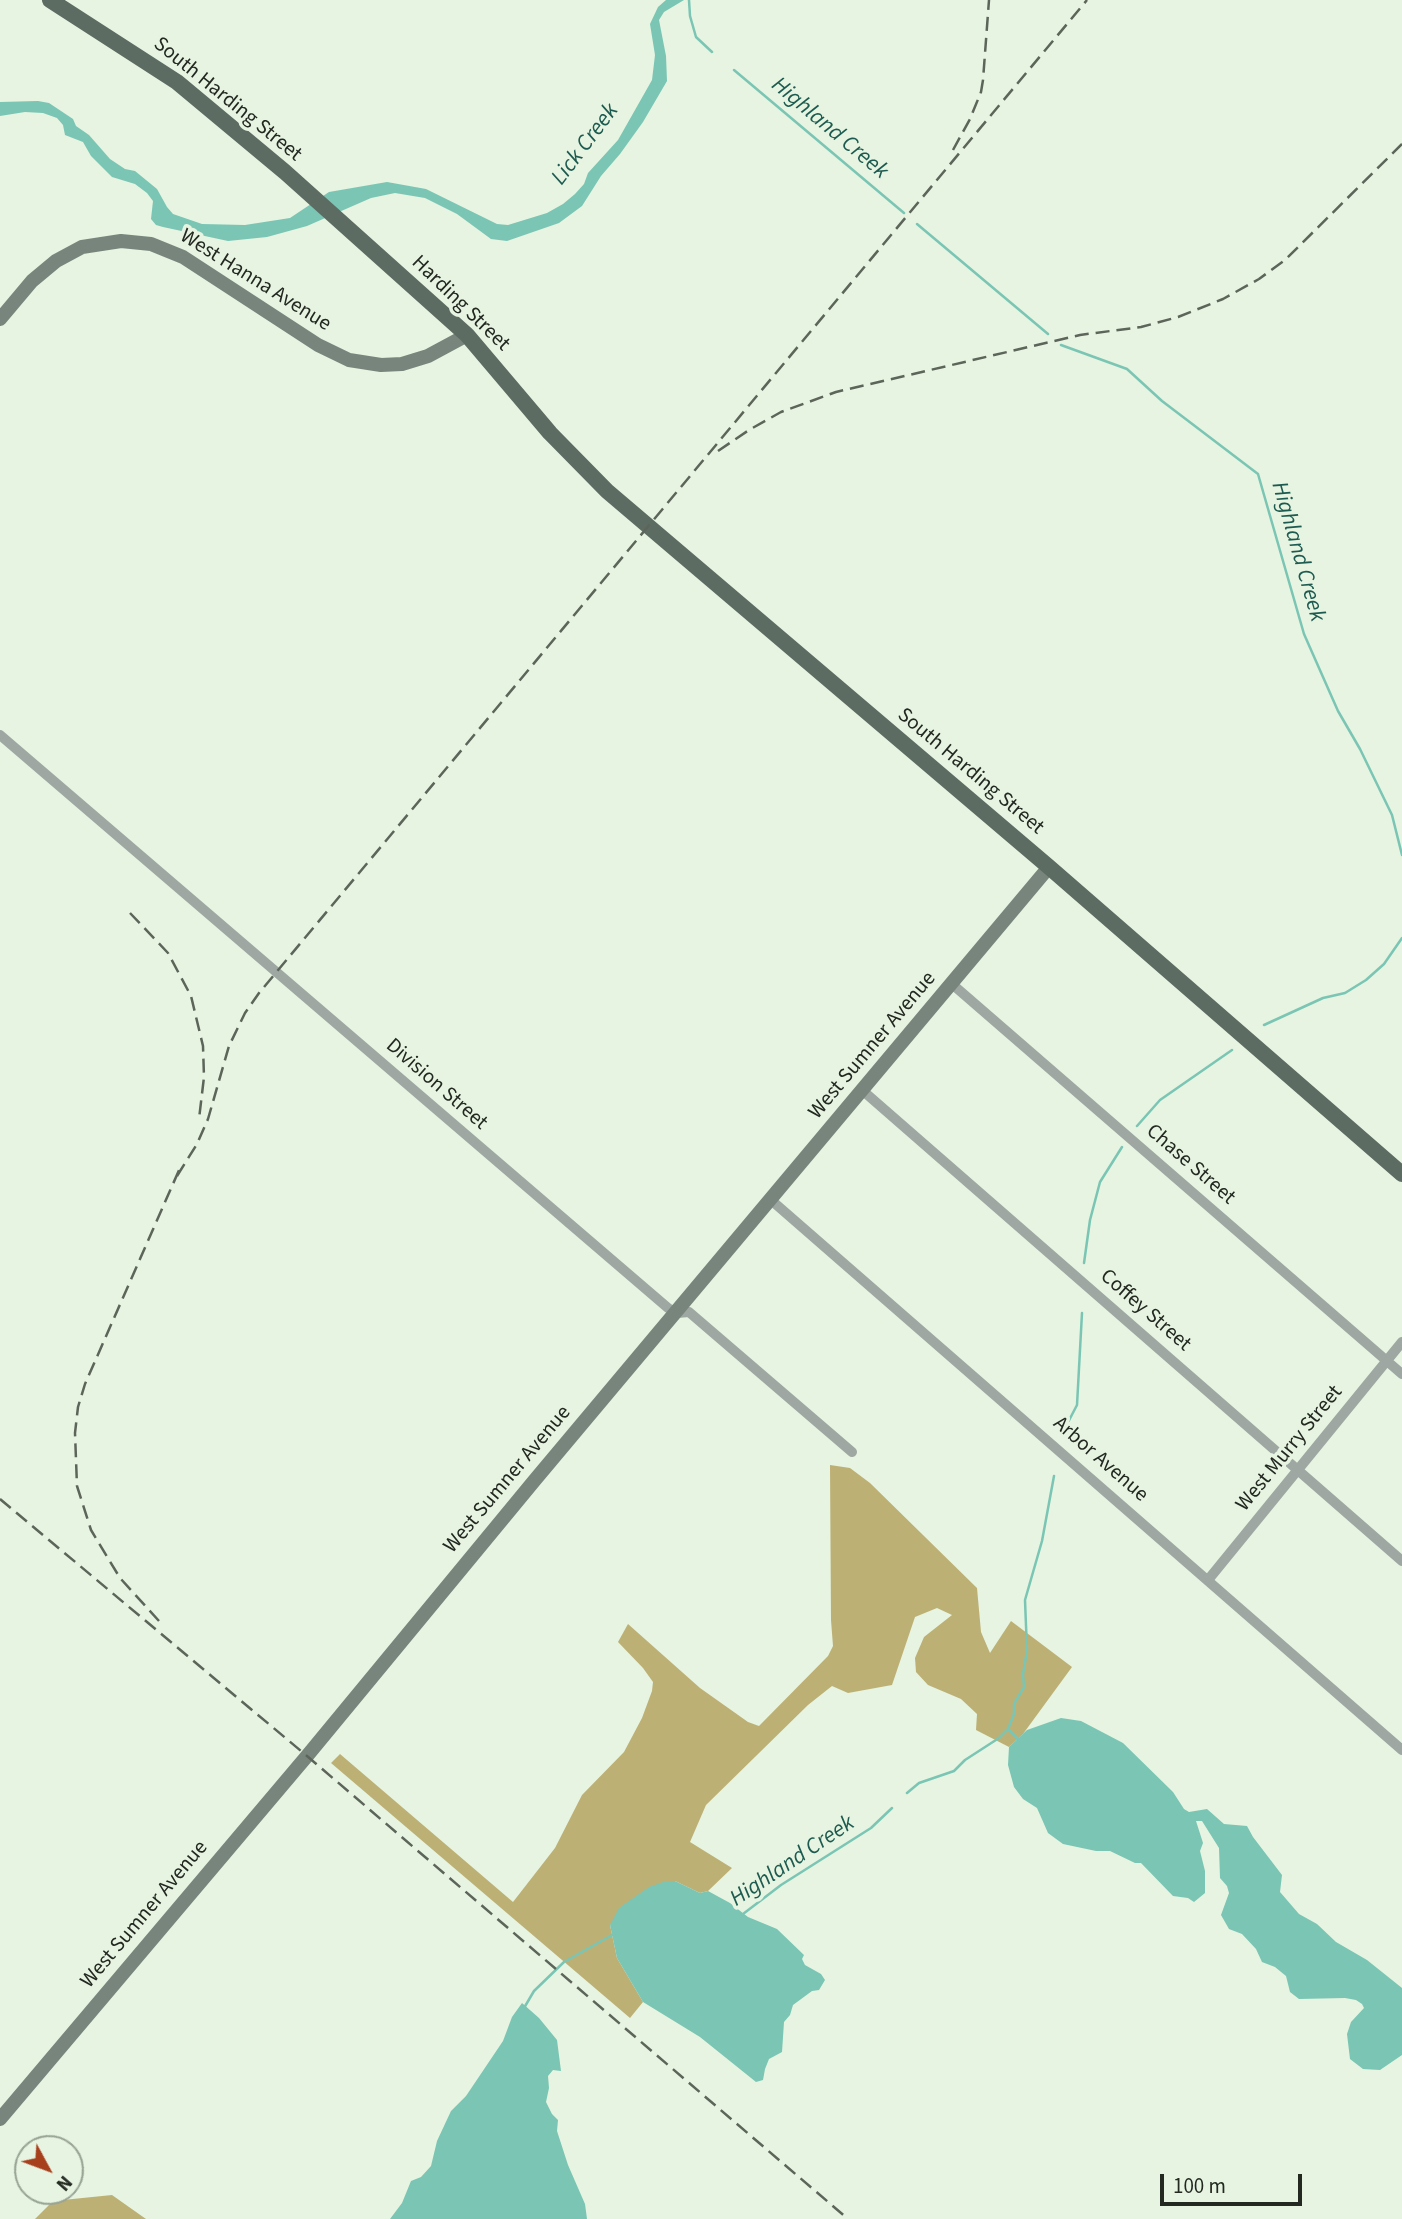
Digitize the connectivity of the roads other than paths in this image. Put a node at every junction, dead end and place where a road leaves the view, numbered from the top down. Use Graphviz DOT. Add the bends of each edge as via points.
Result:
graph roads {
  1 [pos="50,0"];
  2 [pos="368,246"];
  3 [pos="0,319"];
  4 [pos="467,335"];
  5 [pos="519,395"];
  6 [pos="0,735"];
  7 [pos="1049,867"];
  8 [pos="952,984"];
  9 [pos="862,1090"];
  10 [pos="1402,1174"];
  11 [pos="771,1200"];
  12 [pos="677,1312"];
  13 [pos="1402,1342"];
  14 [pos="1387,1361"];
  15 [pos="1402,1374"];
  16 [pos="852,1452"];
  17 [pos="1297,1470"];
  18 [pos="1402,1561"];
  19 [pos="1208,1580"];
  20 [pos="1402,1750"];
  21 [pos="0,2119"];
  1 -- 2 [label="main road, South Harding Street" via="177,82"];
  2 -- 4 [label="main road, Harding Street"];
  3 -- 4 [label="street, West Hanna Avenue" via="51,264 82,247 121,241 176,253 318,345 349,360 402,364"];
  4 -- 5 [label="main road, Harding Street"];
  5 -- 7 [label="main road, South Harding Street" via="607,491"];
  6 -- 12 [label="street, Division Street"];
  7 -- 8 [label="street, West Sumner Avenue"];
  7 -- 10 [label="main road, South Harding Street"];
  8 -- 9 [label="street, West Sumner Avenue"];
  8 -- 14 [label="street, Chase Street"];
  9 -- 11 [label="street, West Sumner Avenue"];
  9 -- 17 [label="street, Coffey Street"];
  11 -- 12 [label="street, West Sumner Avenue"];
  11 -- 19 [label="street, Arbor Avenue"];
  12 -- 16 [label="street, Division Street" via="690,1312"];
  12 -- 21 [label="street, West Sumner Avenue"];
  13 -- 14 [label="street, West Murry Street"];
  14 -- 15 [label="street, Chase Street"];
  14 -- 17 [label="street, West Murry Street"];
  17 -- 18 [label="street, Coffey Street"];
  17 -- 19 [label="street, West Murry Street"];
  19 -- 20 [label="street, Arbor Avenue"];
}
